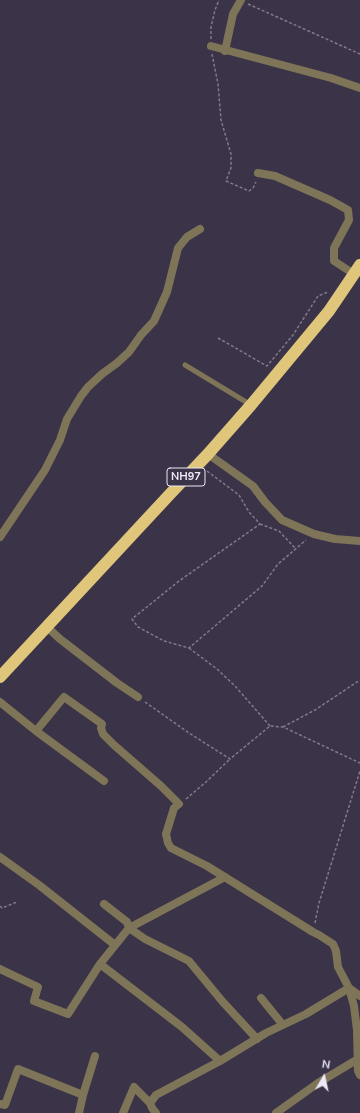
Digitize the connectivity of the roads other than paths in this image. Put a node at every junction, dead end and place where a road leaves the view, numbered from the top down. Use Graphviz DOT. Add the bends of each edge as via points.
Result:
graph roads {
  1 [pos="241,0"];
  2 [pos="211,46"];
  3 [pos="225,50"];
  4 [pos="360,88"];
  5 [pos="258,173"];
  6 [pos="200,228"];
  7 [pos="357,270"];
  8 [pos="185,365"];
  9 [pos="251,405"];
  10 [pos="208,454"];
  11 [pos="0,537"];
  12 [pos="360,541"];
  13 [pos="47,627"];
  14 [pos="0,678"];
  15 [pos="138,698"];
  16 [pos="0,702"];
  17 [pos="36,731"];
  18 [pos="104,781"];
  19 [pos="0,857"];
  20 [pos="225,877"];
  21 [pos="104,904"];
  22 [pos="129,928"];
  23 [pos="115,945"];
  24 [pos="100,964"];
  25 [pos="0,969"];
  26 [pos="349,988"];
  27 [pos="360,996"];
  28 [pos="261,998"];
  29 [pos="283,1025"];
  30 [pos="257,1039"];
  31 [pos="95,1056"];
  32 [pos="358,1059"];
  33 [pos="220,1061"];
  34 [pos="360,1075"];
  35 [pos="83,1095"];
  36 [pos="150,1103"];
  37 [pos="0,1104"];
  38 [pos="79,1113"];
  39 [pos="123,1113"];
  40 [pos="156,1113"];
  41 [pos="276,1113"];
  1 -- 3 [label="street" via="234,14"];
  2 -- 3 [label="street"];
  3 -- 4 [label="street"];
  5 -- 7 [label="street" via="275,176 348,210 349,220 334,248 334,261"];
  6 -- 11 [label="street" via="187,237 178,248 167,292 154,321 129,352 102,374 81,396 67,419 45,470"];
  7 -- 9 [label="highway, NH97" via="330,311"];
  8 -- 9 [label="lane"];
  9 -- 10 [label="highway, NH97"];
  10 -- 12 [label="street" via="253,486 282,520 314,534"];
  10 -- 13 [label="highway, NH97"];
  13 -- 14 [label="highway, NH97"];
  13 -- 15 [label="street"];
  16 -- 17 [label="street"];
  17 -- 18 [label="street"];
  17 -- 20 [label="street" via="64,697 102,724 103,734 179,804 174,808 166,834 171,848"];
  19 -- 23 [label="street"];
  20 -- 22 [label="street"];
  20 -- 26 [label="street" via="333,944 338,967"];
  21 -- 22 [label="street" via="127,922"];
  22 -- 23 [label="street"];
  22 -- 30 [label="street" via="189,961"];
  23 -- 24 [label="street"];
  24 -- 25 [label="street" via="68,1014 34,1001 38,987"];
  24 -- 33 [label="street" via="182,1027"];
  26 -- 27 [label="street"];
  26 -- 29 [label="street"];
  26 -- 32 [label="street" via="354,1006"];
  28 -- 29 [label="street"];
  29 -- 30 [label="street"];
  30 -- 33 [label="street"];
  31 -- 35 [label="street"];
  32 -- 34 [label="street"];
  32 -- 41 [label="street"];
  33 -- 36 [label="street" via="156,1095"];
  35 -- 37 [label="street" via="18,1069 5,1105"];
  35 -- 38 [label="street"];
  36 -- 39 [label="street" via="134,1087"];
  36 -- 40 [label="street"];
}
